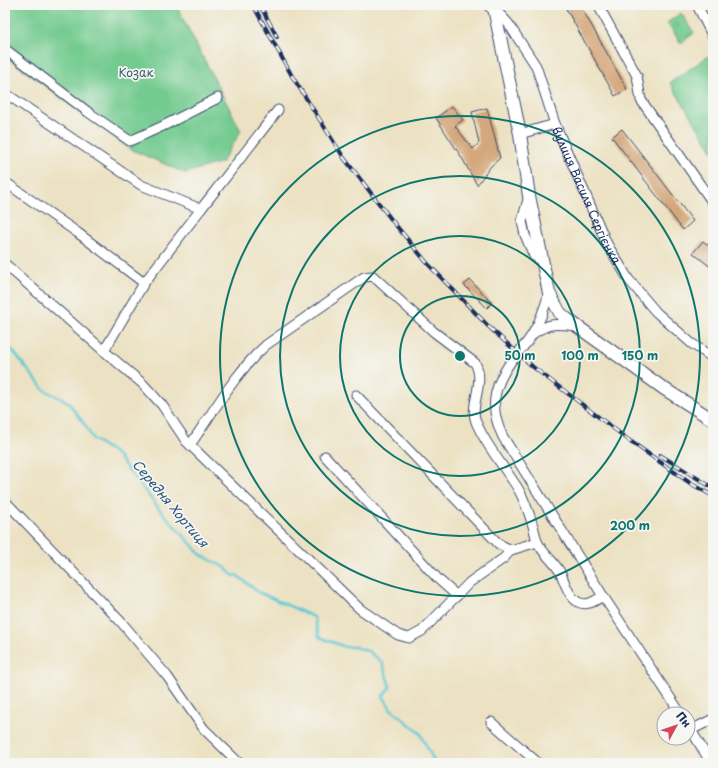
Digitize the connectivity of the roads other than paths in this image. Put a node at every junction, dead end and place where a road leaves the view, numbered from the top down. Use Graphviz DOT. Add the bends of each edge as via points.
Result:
graph roads {
  1 [pos="598,5"];
  2 [pos="697,5"];
  3 [pos="494,6"];
  4 [pos="713,37"];
  5 [pos="5,49"];
  6 [pos="5,94"];
  7 [pos="218,98"];
  8 [pos="278,110"];
  9 [pos="555,124"];
  10 [pos="520,134"];
  11 [pos="5,182"];
  12 [pos="713,203"];
  13 [pos="201,209"];
  14 [pos="5,264"];
  15 [pos="144,283"];
  16 [pos="549,293"];
  17 [pos="576,326"];
  18 [pos="533,334"];
  19 [pos="104,351"];
  20 [pos="713,358"];
  21 [pos="356,395"];
  22 [pos="713,420"];
  23 [pos="190,445"];
  24 [pos="325,456"];
  25 [pos="5,501"];
  26 [pos="537,542"];
  27 [pos="511,550"];
  28 [pos="457,596"];
  29 [pos="603,596"];
  30 [pos="675,706"];
  31 [pos="713,718"];
  32 [pos="491,722"];
  33 [pos="696,725"];
  34 [pos="696,738"];
  35 [pos="239,763"];
  36 [pos="538,763"];
  37 [pos="711,763"];
  1 -- 12 [label="street" via="637,76 641,100"];
  2 -- 4 [label="street"];
  3 -- 9 [label="street, вулиця Василя Сергієнка" via="536,66"];
  3 -- 10 [label="main road, вулиця Василя Сергієнка"];
  5 -- 7 [label="street" via="88,112 130,140"];
  6 -- 13 [label="street" via="141,185"];
  8 -- 13 [label="street"];
  9 -- 10 [label="street"];
  9 -- 20 [label="street, вулиця Василя Сергієнка" via="607,244 629,280 656,312 691,343"];
  10 -- 16 [label="main road, вулиця Василя Сергієнка" via="529,196"];
  11 -- 15 [label="street"];
  13 -- 15 [label="street"];
  14 -- 19 [label="street"];
  15 -- 19 [label="street"];
  16 -- 17 [label="main road, вулиця Василя Сергієнка" via="560,313"];
  16 -- 18 [label="street" via="544,312"];
  17 -- 18 [label="street" via="545,326"];
  17 -- 22 [label="main road, вулиця Василя Сергієнка"];
  18 -- 29 [label="street" via="511,361 497,384 495,418 503,437"];
  19 -- 23 [label="street" via="162,405"];
  21 -- 27 [label="street" via="499,544"];
  23 -- 26 [label="street" via="254,356 364,277 373,276 434,332 475,363 479,370 476,422 493,453 518,488 529,513"];
  23 -- 28 [label="street" via="360,609 398,635 409,638 422,630"];
  24 -- 28 [label="street" via="438,579"];
  25 -- 35 [label="street" via="122,623 167,676 204,730"];
  26 -- 27 [label="street"];
  26 -- 29 [label="street" via="553,561 574,599 580,604 591,603"];
  27 -- 28 [label="street" via="493,567 470,582"];
  29 -- 30 [label="street"];
  31 -- 33 [label="street"];
  32 -- 36 [label="street"];
  34 -- 37 [label="street"];
}
